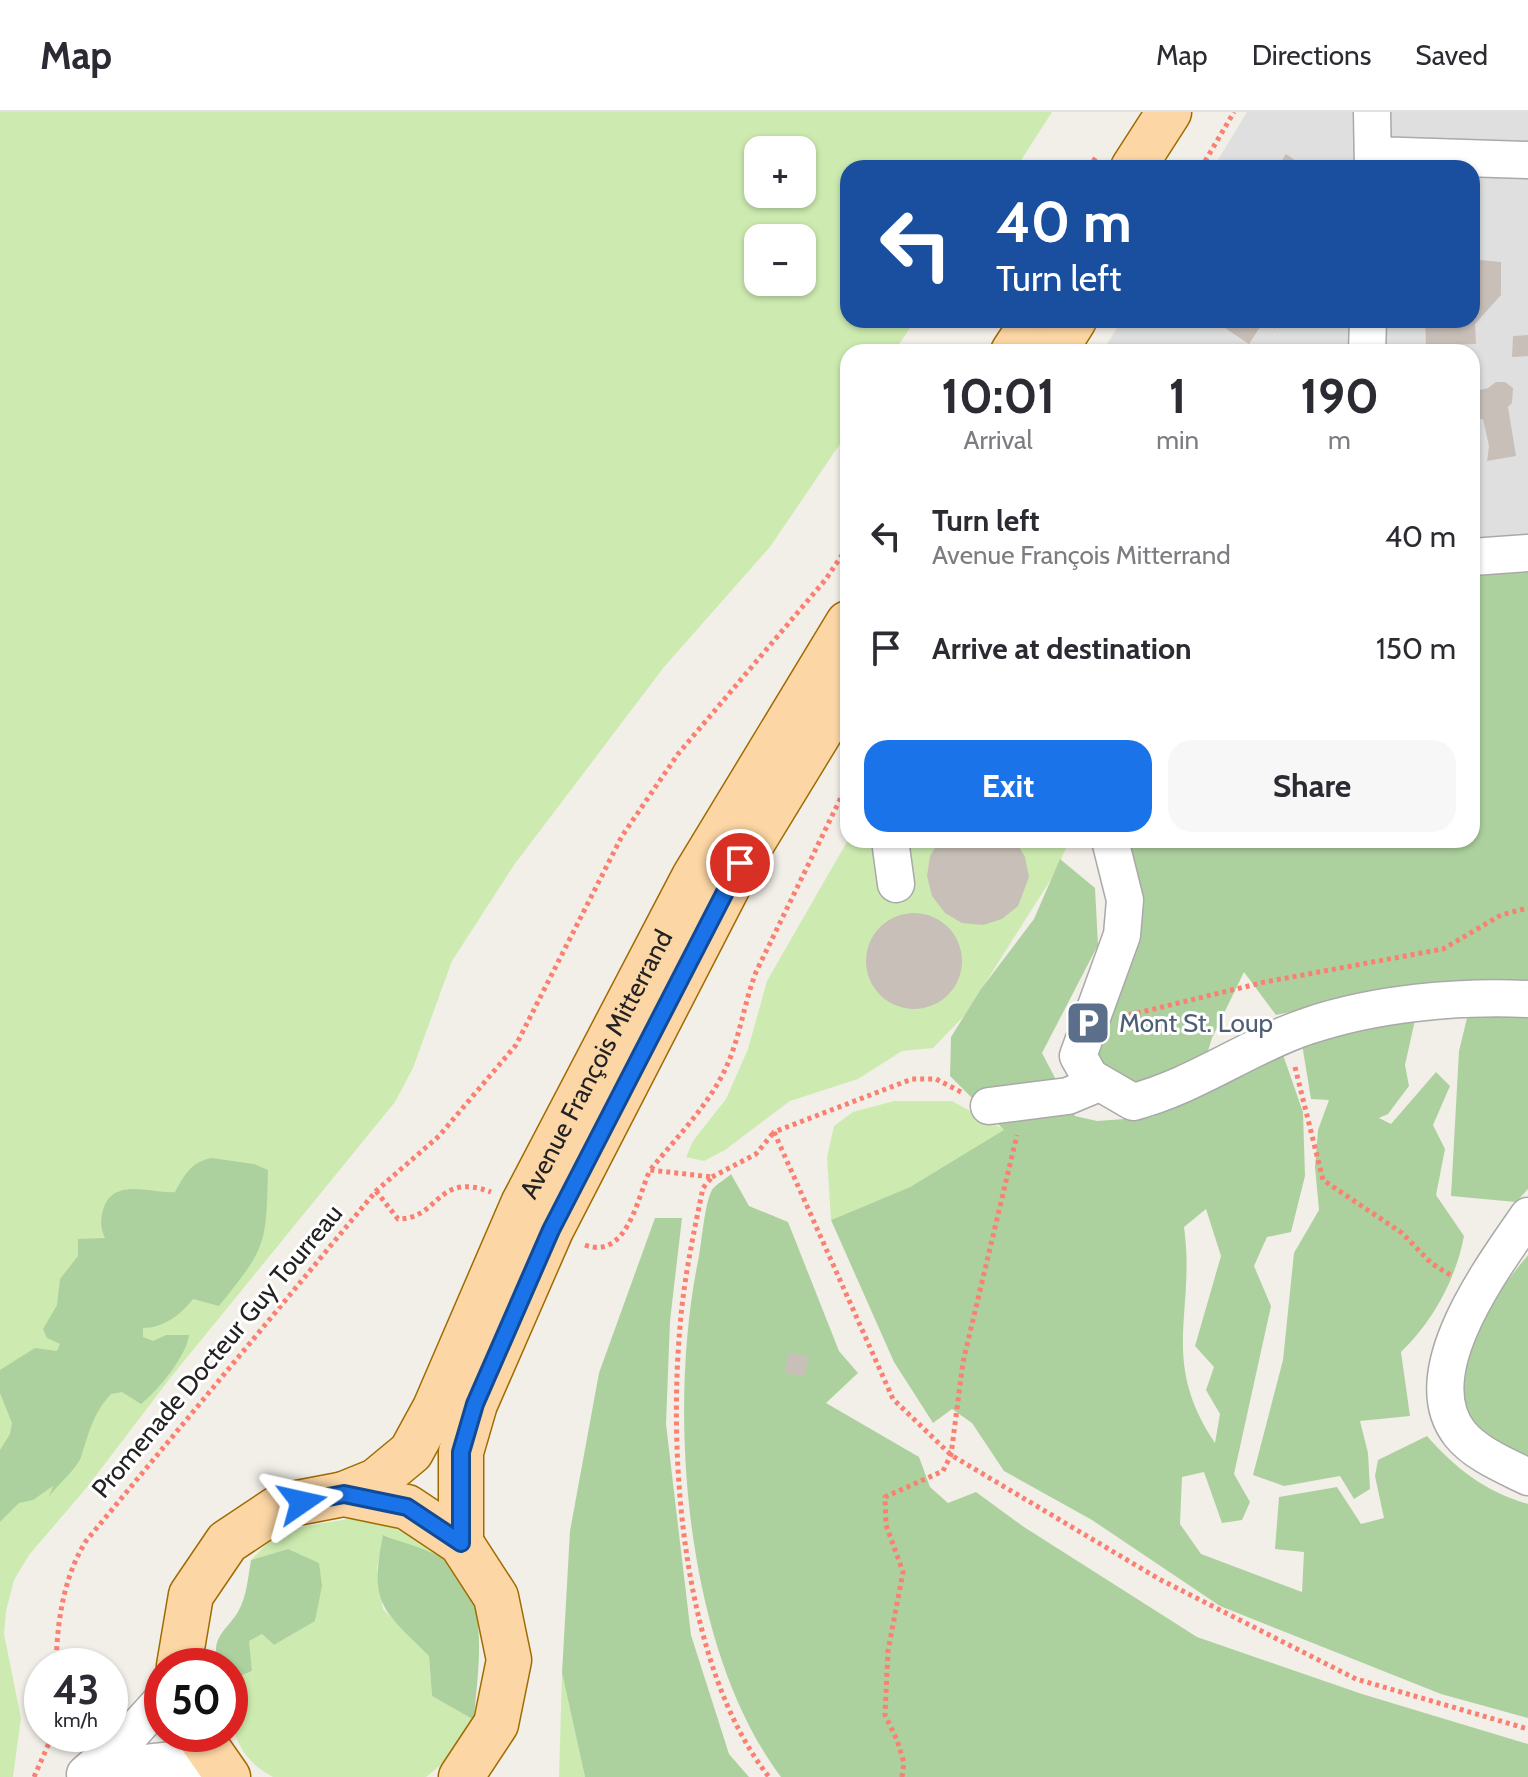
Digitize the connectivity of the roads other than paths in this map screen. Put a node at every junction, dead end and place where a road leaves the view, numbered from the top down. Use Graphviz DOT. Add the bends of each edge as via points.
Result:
graph roads {
  1 [pos="1169,112"];
  2 [pos="1198,112"];
  3 [pos="1372,112"];
  4 [pos="1138,160"];
  5 [pos="1170,160"];
  6 [pos="1373,160"];
  7 [pos="1528,160"];
  8 [pos="1480,161"];
  9 [pos="1528,553"];
  10 [pos="1480,556"];
  11 [pos="840,636"];
  12 [pos="840,699"];
  13 [pos="891,848"];
  14 [pos="1112,848"];
  15 [pos="896,884"];
  16 [pos="1528,999"];
  17 [pos="1099,1083"];
  18 [pos="989,1106"];
  19 [pos="1528,1216"];
  20 [pos="1528,1477"];
  21 [pos="344,1494"];
  22 [pos="461,1543"];
  23 [pos="182,1648"];
  24 [pos="144,1720"];
  25 [pos="493,1730"];
  26 [pos="214,1758"];
  27 [pos="85,1777"];
  28 [pos="461,1777"];
  29 [pos="500,1777"];
  1 -- 4 [label="main road"];
  2 -- 5 [label="main road"];
  3 -- 6 [label="street"];
  7 -- 8 [label="street"];
  9 -- 10 [label="street"];
  11 -- 21 [label="main road, Avenue François Mitterrand" via="694,877 523,1204 411,1452 376,1481"];
  12 -- 22 [label="main road, Avenue François Mitterrand" via="740,863 551,1230 475,1404 461,1452"];
  13 -- 15 [label="street"];
  14 -- 17 [label="street" via="1125,900 1122,935 1078,1056"];
  16 -- 17 [label="street" via="1393,1007 1309,1026 1169,1093 1133,1102"];
  17 -- 18 [label="street" via="1068,1096"];
  19 -- 20 [label="street" via="1476,1292 1445,1394 1459,1433 1475,1448"];
  21 -- 22 [label="main road" via="407,1507"];
  21 -- 23 [label="main road" via="281,1506 227,1542 191,1595"];
  22 -- 25 [label="main road" via="496,1597 509,1660"];
  24 -- 27 [label="street"];
  25 -- 28 [label="main road"];
  25 -- 29 [label="main road"];
  26 -- 27 [label="street" via="146,1761"];
}
